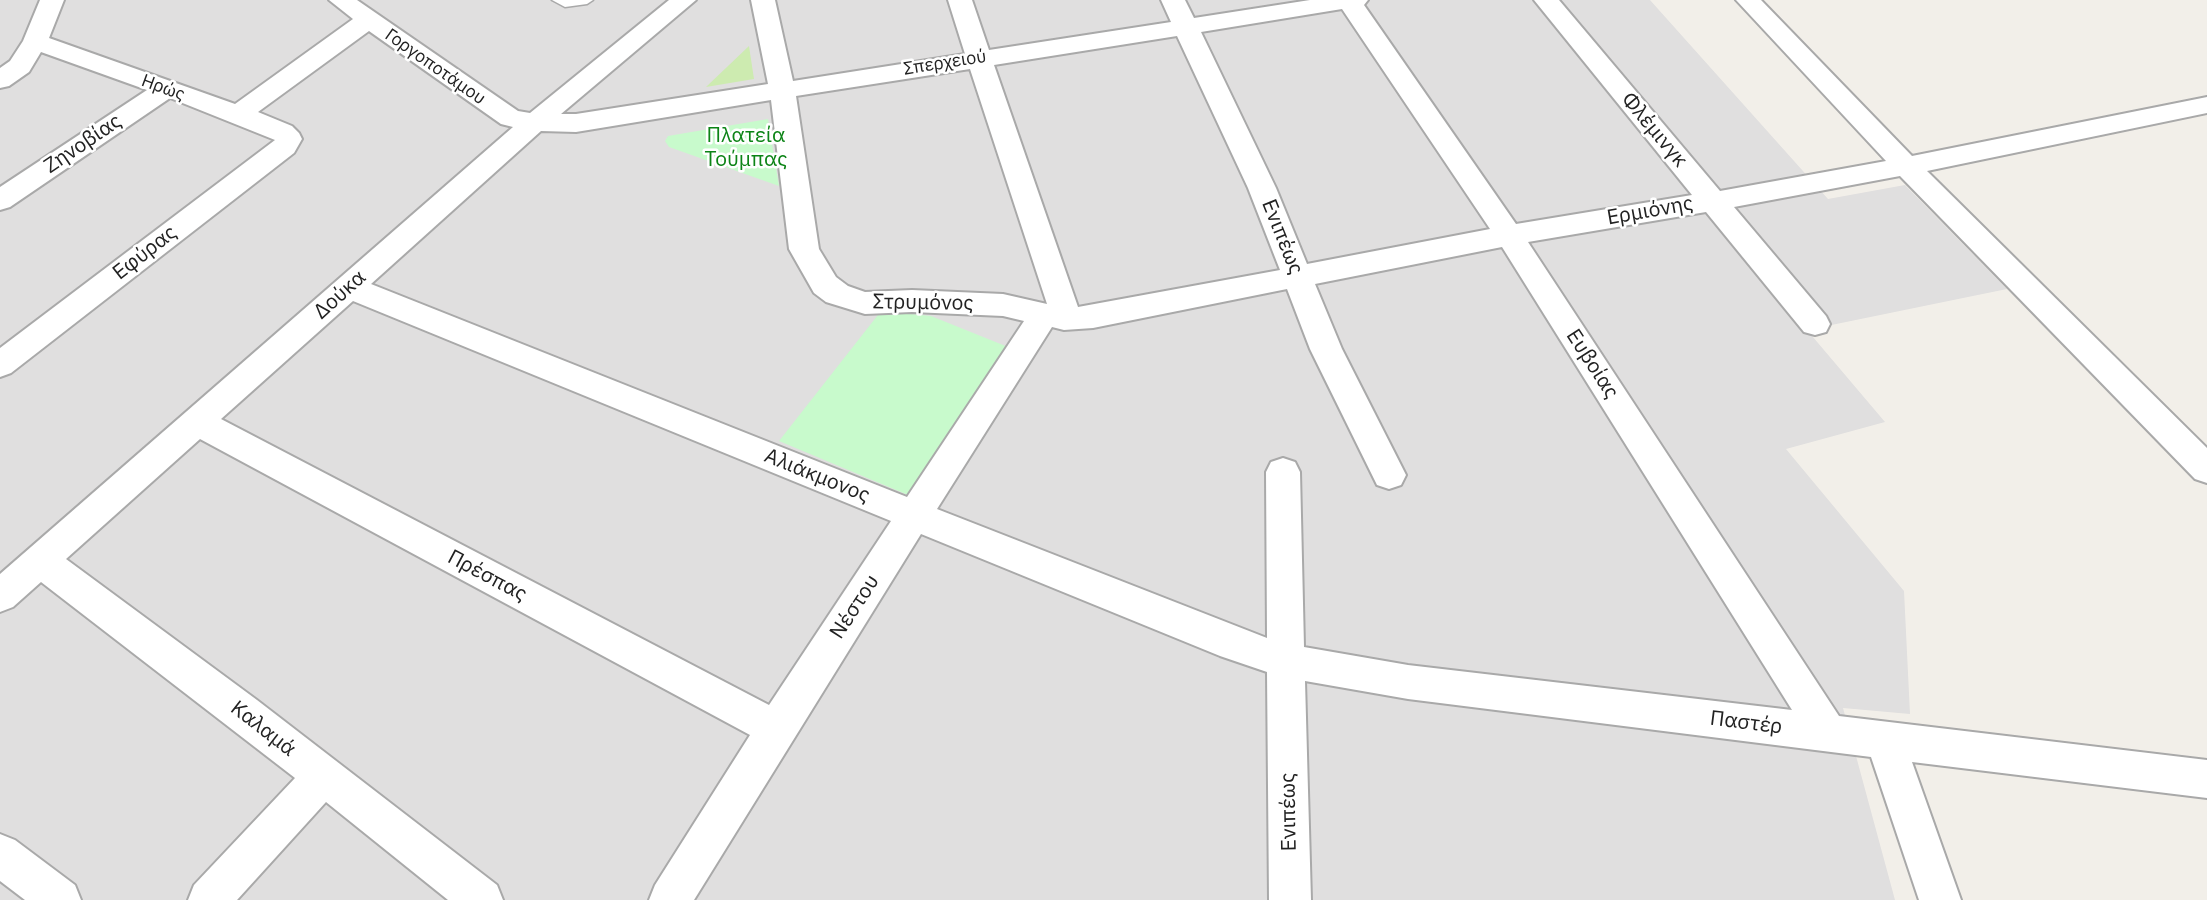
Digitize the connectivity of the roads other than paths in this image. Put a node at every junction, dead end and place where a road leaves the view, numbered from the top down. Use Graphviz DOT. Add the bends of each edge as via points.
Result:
graph roads {
  1 [pos="52,0"];
  2 [pos="341,0"];
  3 [pos="558,0"];
  4 [pos="587,0"];
  5 [pos="684,0"];
  6 [pos="763,0"];
  7 [pos="960,0"];
  8 [pos="1173,0"];
  9 [pos="1351,0"];
  10 [pos="1546,0"];
  11 [pos="1748,0"];
  12 [pos="369,19"];
  13 [pos="1186,26"];
  14 [pos="35,41"];
  15 [pos="978,58"];
  16 [pos="0,80"];
  17 [pos="782,88"];
  18 [pos="166,89"];
  19 [pos="2207,105"];
  20 [pos="238,114"];
  21 [pos="535,122"];
  22 [pos="289,139"];
  23 [pos="1905,165"];
  24 [pos="0,200"];
  25 [pos="1713,200"];
  26 [pos="1509,235"];
  27 [pos="1298,275"];
  28 [pos="348,287"];
  29 [pos="1068,317"];
  30 [pos="1815,324"];
  31 [pos="0,365"];
  32 [pos="197,422"];
  33 [pos="2207,469"];
  34 [pos="1283,472"];
  35 [pos="1389,475"];
  36 [pos="915,516"];
  37 [pos="41,561"];
  38 [pos="3,588"];
  39 [pos="1286,661"];
  40 [pos="776,729"];
  41 [pos="1828,733"];
  42 [pos="1885,741"];
  43 [pos="323,776"];
  44 [pos="2207,779"];
  45 [pos="0,855"];
  46 [pos="60,900"];
  47 [pos="209,900"];
  48 [pos="482,900"];
  49 [pos="670,900"];
  50 [pos="1290,900"];
  51 [pos="1940,900"];
  1 -- 14 [label="street"];
  2 -- 12 [label="street, Γοργοποτάμου"];
  3 -- 4 [label="lane"];
  5 -- 21 [label="street, Δούκα"];
  6 -- 17 [label="street, Στρυμόνος"];
  7 -- 15 [label="street"];
  8 -- 13 [label="street, Ενιπέως"];
  9 -- 13 [label="street, Σπερχειού"];
  9 -- 26 [label="street, Ευβοίας"];
  10 -- 25 [label="street, Φλέμινγκ"];
  11 -- 23 [label="street"];
  12 -- 20 [label="street"];
  12 -- 21 [label="street, Γοργοποτάμου" via="510,118"];
  13 -- 15 [label="street, Σπερχειού"];
  13 -- 27 [label="street, Ενιπέως"];
  14 -- 16 [label="street" via="20,65"];
  14 -- 18 [label="street, Ηρώς"];
  15 -- 17 [label="street, Σπερχειού"];
  15 -- 29 [label="street"];
  17 -- 21 [label="street, Σπερχειού" via="576,123"];
  17 -- 29 [label="street, Στρυμόνος" via="804,250 825,285 865,303 1003,305"];
  18 -- 20 [label="street, Ηρώς"];
  18 -- 24 [label="street, Ζηνοβίας"];
  19 -- 23 [label="street, Ερμιόνης"];
  20 -- 22 [label="street, Ηρώς" via="283,132"];
  21 -- 28 [label="street, Δούκα"];
  22 -- 31 [label="street, Εφύρας"];
  23 -- 25 [label="street, Ερμιόνης"];
  23 -- 33 [label="street"];
  25 -- 26 [label="street, Ερμιόνης"];
  25 -- 30 [label="street, Φλέμινγκ"];
  26 -- 27 [label="street, Ερμιόνης"];
  26 -- 41 [label="street, Ευβοίας"];
  27 -- 29 [label="street, Ερμιόνης"];
  27 -- 35 [label="street, Ενιπέως" via="1326,349"];
  28 -- 32 [label="street, Δούκα"];
  28 -- 36 [label="street, Αλιάκμονος"];
  29 -- 36 [label="street, Νέστου"];
  32 -- 37 [label="street, Δούκα"];
  32 -- 40 [label="street, Πρέσπας"];
  34 -- 39 [label="street, Ενιπέως"];
  36 -- 39 [label="street, Αλιάκμονος"];
  36 -- 40 [label="street, Νέστου"];
  37 -- 38 [label="street, Δούκα"];
  37 -- 43 [label="street, Καλαμά"];
  39 -- 41 [label="street, Παστέρ" via="1408,682"];
  39 -- 50 [label="street, Ενιπέως"];
  40 -- 49 [label="street, Νέστου"];
  41 -- 42 [label="street, Παστέρ"];
  42 -- 44 [label="street, Παστέρ"];
  42 -- 51 [label="street"];
  43 -- 47 [label="street"];
  43 -- 48 [label="street, Καλαμά"];
  45 -- 46 [label="street"];
}
